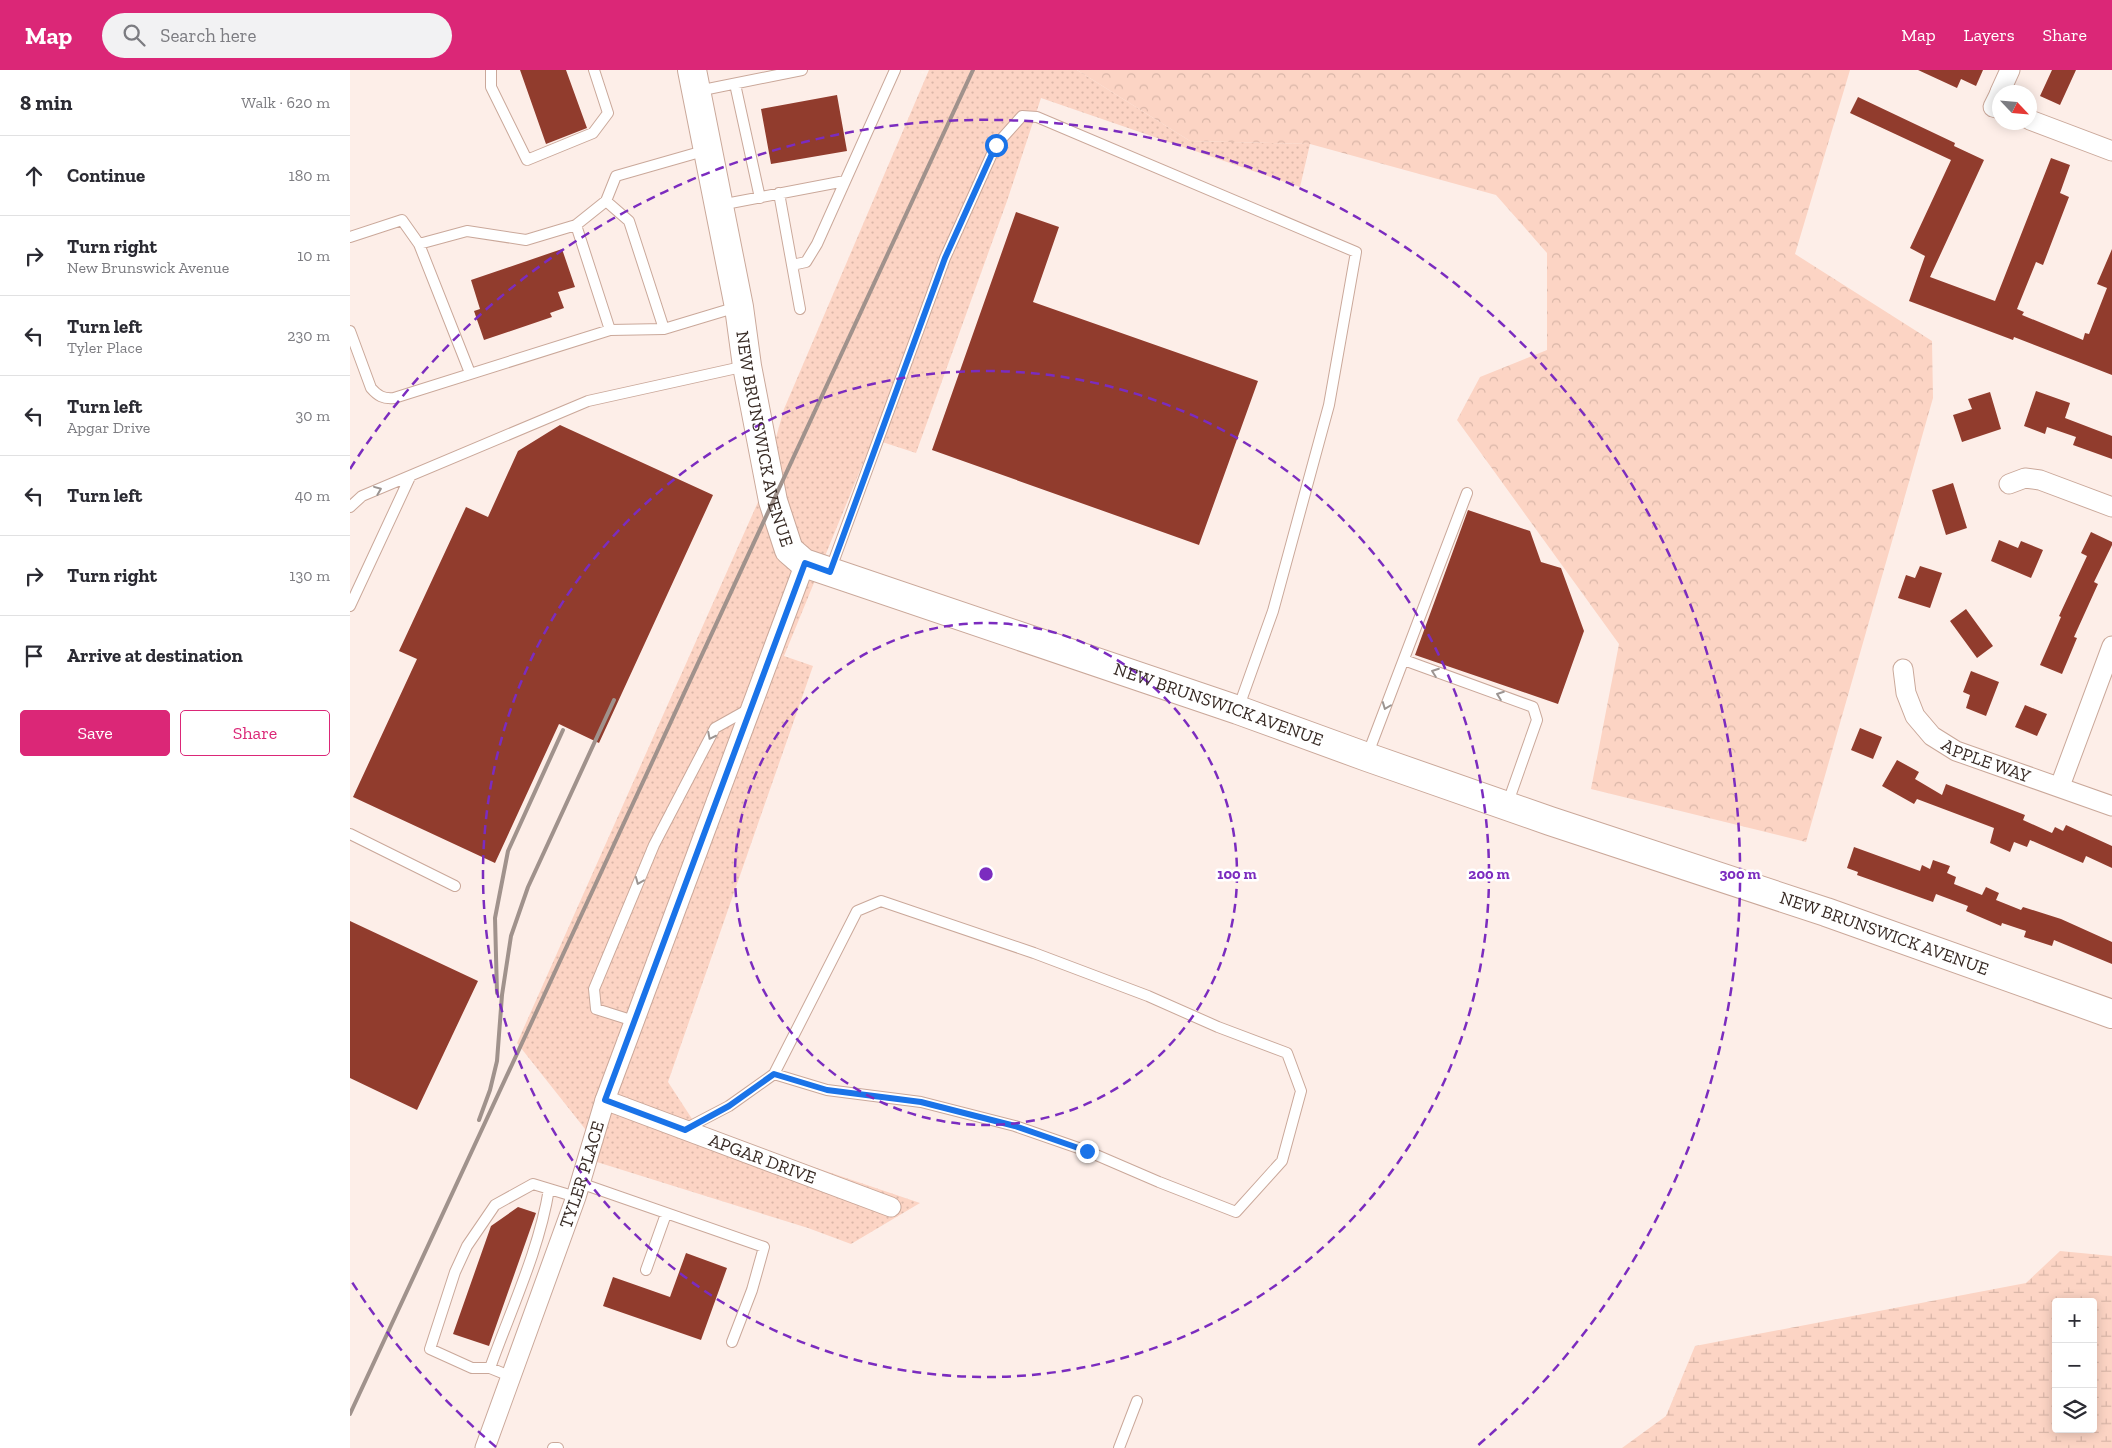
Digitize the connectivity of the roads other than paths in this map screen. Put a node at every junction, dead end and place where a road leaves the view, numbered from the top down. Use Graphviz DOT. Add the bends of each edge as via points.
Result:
graph roads {
  1 [pos="491,70"];
  2 [pos="594,70"];
  3 [pos="802,70"];
  4 [pos="895,70"];
  5 [pos="2010,70"];
  6 [pos="695,80"];
  7 [pos="735,84"];
  8 [pos="2003,85"];
  9 [pos="2037,123"];
  10 [pos="708,150"];
  11 [pos="2112,151"];
  12 [pos="845,181"];
  13 [pos="778,194"];
  14 [pos="760,198"];
  15 [pos="606,201"];
  16 [pos="720,206"];
  17 [pos="576,225"];
  18 [pos="350,237"];
  19 [pos="419,244"];
  20 [pos="792,265"];
  21 [pos="738,306"];
  22 [pos="800,309"];
  23 [pos="664,329"];
  24 [pos="610,330"];
  25 [pos="350,331"];
  26 [pos="747,366"];
  27 [pos="470,373"];
  28 [pos="410,477"];
  29 [pos="2009,484"];
  30 [pos="1467,493"];
  31 [pos="350,507"];
  32 [pos="2112,507"];
  33 [pos="818,568"];
  34 [pos="350,606"];
  35 [pos="2112,646"];
  36 [pos="1404,660"];
  37 [pos="1903,669"];
  38 [pos="750,708"];
  39 [pos="1238,710"];
  40 [pos="1367,757"];
  41 [pos="2060,786"];
  42 [pos="1507,806"];
  43 [pos="2112,806"];
  44 [pos="350,834"];
  45 [pos="455,886"];
  46 [pos="2112,1014"];
  47 [pos="634,1021"];
  48 [pos="774,1074"];
  49 [pos="605,1100"];
  50 [pos="685,1130"];
  51 [pos="549,1189"];
  52 [pos="578,1190"];
  53 [pos="891,1206"];
  54 [pos="666,1214"];
  55 [pos="646,1270"];
  56 [pos="732,1342"];
  57 [pos="490,1368"];
  58 [pos="512,1377"];
  59 [pos="1137,1401"];
  60 [pos="485,1448"];
  61 [pos="553,1448"];
  62 [pos="558,1448"];
  63 [pos="1119,1448"];
  1 -- 2 [label="lane" via="491,87 527,160 594,133 608,113"];
  3 -- 7 [label="lane"];
  4 -- 12 [label="lane"];
  5 -- 8 [label="street"];
  6 -- 7 [label="lane"];
  6 -- 10 [label="street, NEW BRUNSWICK AVENUE"];
  7 -- 14 [label="lane"];
  9 -- 11 [label="street"];
  10 -- 15 [label="lane" via="616,176"];
  10 -- 16 [label="street, NEW BRUNSWICK AVENUE"];
  12 -- 13 [label="lane"];
  12 -- 20 [label="lane" via="806,262"];
  13 -- 14 [label="lane"];
  13 -- 20 [label="lane"];
  14 -- 16 [label="lane"];
  15 -- 17 [label="lane"];
  15 -- 23 [label="lane" via="629,222"];
  16 -- 21 [label="street, NEW BRUNSWICK AVENUE"];
  17 -- 19 [label="lane" via="526,240 466,231"];
  17 -- 24 [label="lane"];
  18 -- 19 [label="lane" via="402,220"];
  19 -- 27 [label="lane"];
  20 -- 22 [label="lane"];
  21 -- 23 [label="lane"];
  21 -- 26 [label="street, NEW BRUNSWICK AVENUE"];
  23 -- 24 [label="lane"];
  24 -- 27 [label="lane"];
  25 -- 27 [label="lane" via="371,388 386,399"];
  26 -- 28 [label="lane" via="588,401"];
  26 -- 33 [label="street, NEW BRUNSWICK AVENUE" via="773,501 789,550"];
  31 -- 28 [label="lane, one-way" via="362,496"];
  28 -- 34 [label="lane"];
  29 -- 32 [label="street" via="2024,478 2040,480"];
  30 -- 36 [label="lane"];
  33 -- 38 [label="street, TYLER PLACE"];
  33 -- 39 [label="street, NEW BRUNSWICK AVENUE"];
  33 -- 39 [label="lane" via="945,258 996,145 1022,116 1037,117 1356,252 1329,404 1274,611"];
  35 -- 41 [label="street"];
  36 -- 40 [label="lane, one-way"];
  42 -- 36 [label="lane, one-way" via="1537,720 1533,707"];
  37 -- 41 [label="street, APPLE WAY" via="1906,693 1915,716 1932,736 1956,750"];
  38 -- 47 [label="street, TYLER PLACE"];
  38 -- 47 [label="lane, one-way" via="715,728 654,846 594,989 596,1009"];
  39 -- 40 [label="street, NEW BRUNSWICK AVENUE"];
  40 -- 42 [label="street, NEW BRUNSWICK AVENUE"];
  41 -- 43 [label="street, APPLE WAY"];
  42 -- 46 [label="street, NEW BRUNSWICK AVENUE" via="1826,912"];
  44 -- 45 [label="lane"];
  47 -- 49 [label="street, TYLER PLACE"];
  48 -- 48 [label="lane" via="827,1090 921,1102 1015,1126 1087,1151 1236,1212 1282,1161 1301,1091 1287,1053 1025,950 881,902 857,911"];
  48 -- 50 [label="lane" via="729,1106"];
  49 -- 50 [label="street, APGAR DRIVE"];
  49 -- 52 [label="street, TYLER PLACE"];
  50 -- 53 [label="street, APGAR DRIVE"];
  51 -- 52 [label="lane"];
  51 -- 57 [label="lane" via="546,1210 523,1282"];
  51 -- 57 [label="lane" via="533,1184 496,1205 467,1246 455,1272 430,1349 472,1368"];
  52 -- 54 [label="lane"];
  52 -- 58 [label="street, TYLER PLACE"];
  54 -- 55 [label="lane"];
  54 -- 56 [label="lane" via="764,1247"];
  57 -- 58 [label="lane"];
  58 -- 60 [label="street, TYLER PLACE"];
  59 -- 63 [label="lane"];
  61 -- 62 [label="lane"];
}
